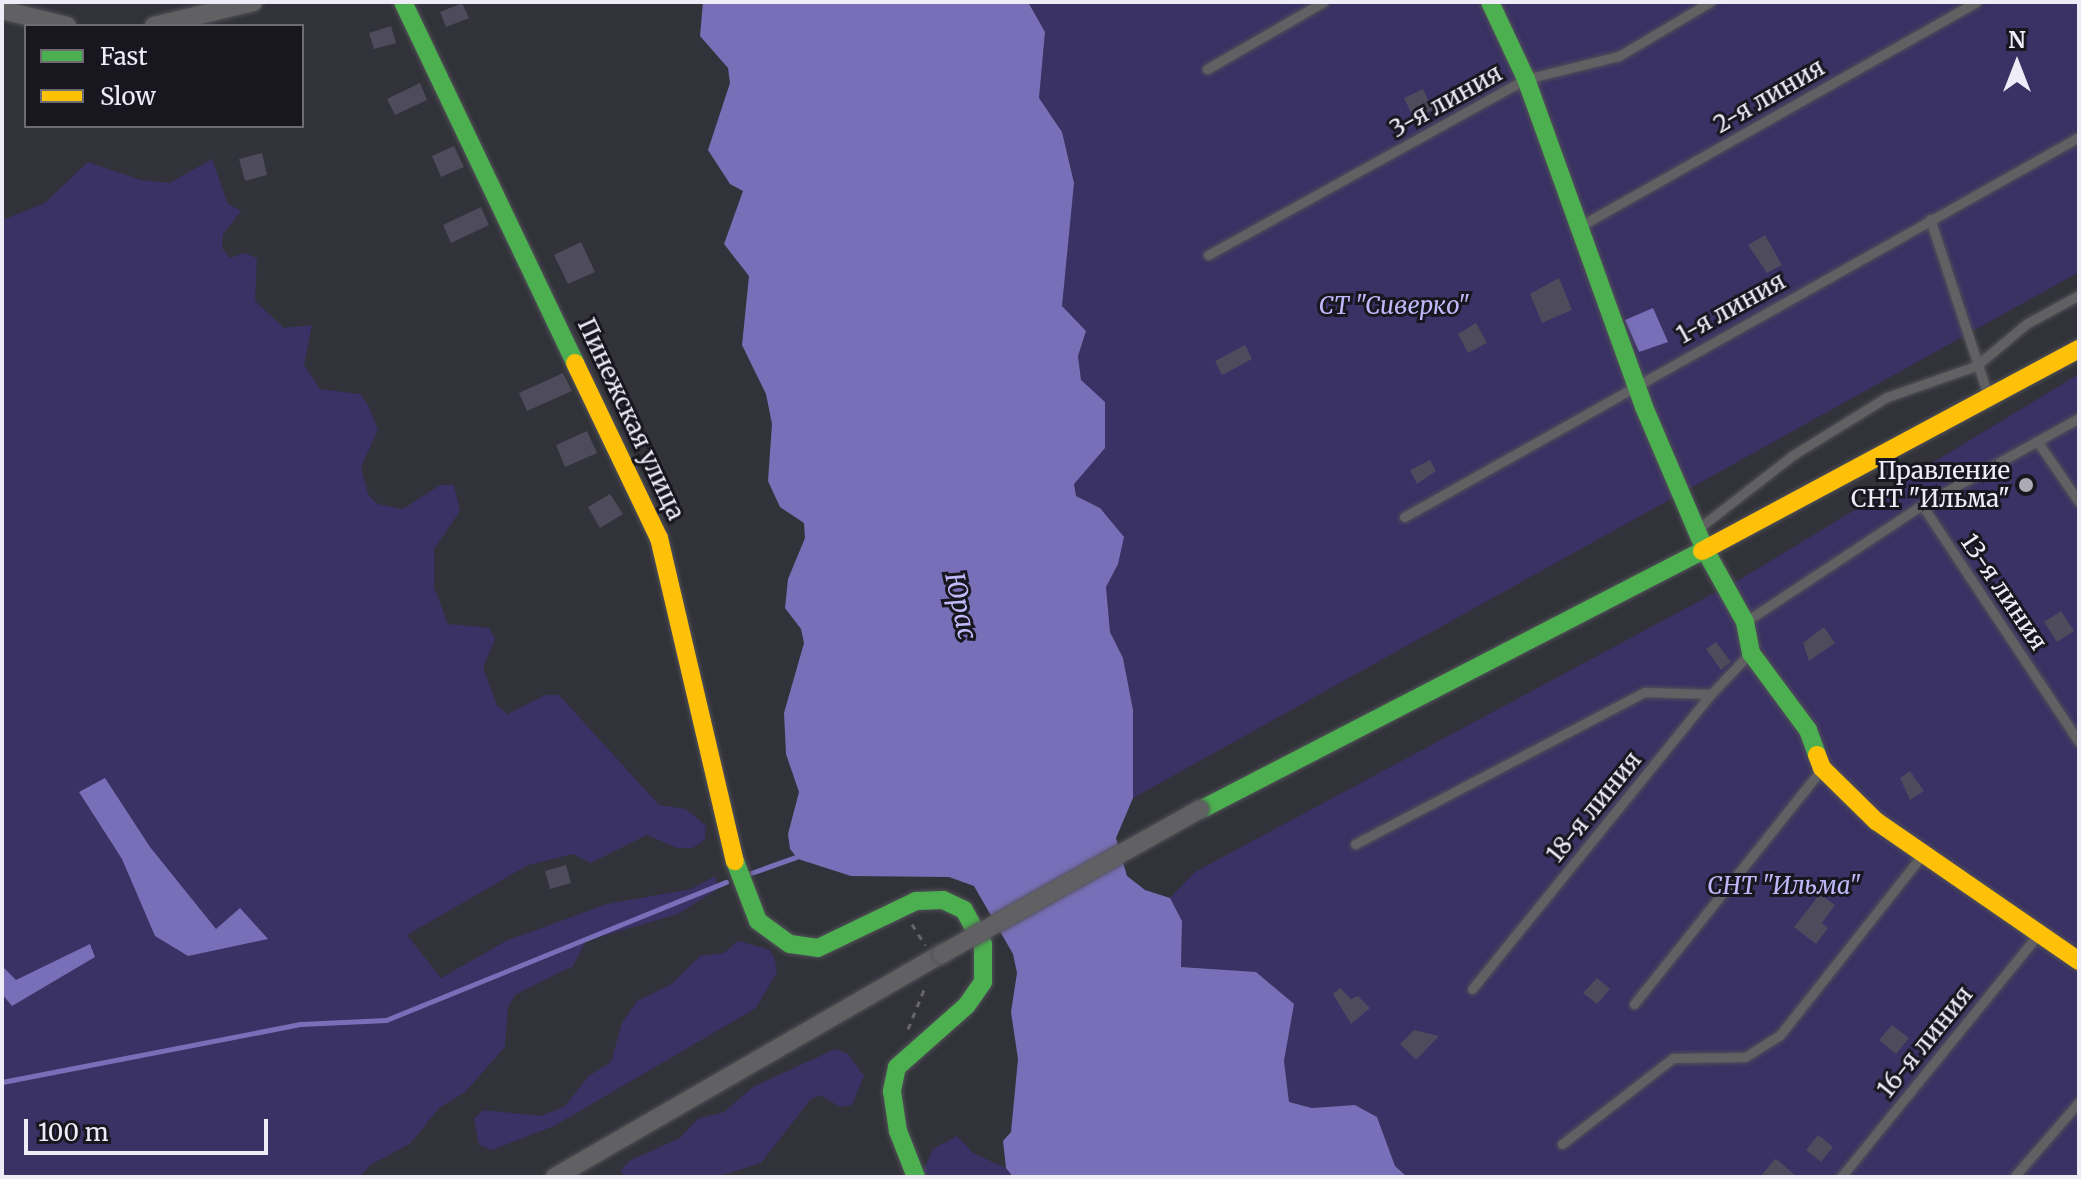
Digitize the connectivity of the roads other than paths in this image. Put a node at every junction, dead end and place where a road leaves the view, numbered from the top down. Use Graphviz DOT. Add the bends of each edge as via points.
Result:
graph roads {
  1 [pos="253,2"];
  2 [pos="403,2"];
  3 [pos="1323,2"];
  4 [pos="1490,2"];
  5 [pos="1710,2"];
  6 [pos="1976,2"];
  7 [pos="2,10"];
  8 [pos="59,24"];
  9 [pos="162,24"];
  10 [pos="1207,69"];
  11 [pos="1526,79"];
  12 [pos="2079,137"];
  13 [pos="1930,219"];
  14 [pos="1582,225"];
  15 [pos="1208,255"];
  16 [pos="2079,295"];
  17 [pos="2079,349"];
  18 [pos="1976,366"];
  19 [pos="1637,384"];
  20 [pos="1989,399"];
  21 [pos="2079,418"];
  22 [pos="2037,441"];
  23 [pos="2079,502"];
  24 [pos="1922,505"];
  25 [pos="1404,517"];
  26 [pos="1696,530"];
  27 [pos="1705,550"];
  28 [pos="1745,622"];
  29 [pos="1751,653"];
  30 [pos="1711,694"];
  31 [pos="2079,742"];
  32 [pos="1822,768"];
  33 [pos="1355,844"];
  34 [pos="1922,855"];
  35 [pos="2040,932"];
  36 [pos="2079,961"];
  37 [pos="1472,989"];
  38 [pos="1634,1004"];
  39 [pos="2079,1102"];
  40 [pos="1562,1144"];
  41 [pos="555,1177"];
  42 [pos="916,1177"];
  43 [pos="1841,1177"];
  44 [pos="2014,1177"];
  1 -- 9 [label="street"];
  2 -- 42 [label="street, Пинежская улица" via="659,538 740,883 758,921 790,944 818,948 916,901 943,900 964,910 983,944 983,982 966,1006 897,1067 892,1091 898,1131"];
  3 -- 10 [label="lane"];
  4 -- 11 [label="street"];
  5 -- 11 [label="lane, 3-я линия" via="1619,56"];
  6 -- 14 [label="lane, 2-я линия"];
  7 -- 8 [label="street"];
  11 -- 14 [label="street"];
  11 -- 15 [label="lane, 3-я линия"];
  12 -- 13 [label="lane, 1-я линия"];
  13 -- 18 [label="lane"];
  13 -- 19 [label="lane, 1-я линия"];
  14 -- 19 [label="street"];
  16 -- 18 [label="lane" via="2026,324"];
  17 -- 20 [label="street"];
  18 -- 20 [label="lane"];
  18 -- 26 [label="lane" via="1887,397 1793,455"];
  19 -- 25 [label="lane, 1-я линия"];
  19 -- 26 [label="street"];
  20 -- 27 [label="street"];
  21 -- 22 [label="lane"];
  22 -- 23 [label="lane"];
  22 -- 24 [label="lane"];
  24 -- 28 [label="lane"];
  24 -- 31 [label="lane, 13-я линия"];
  26 -- 27 [label="street"];
  27 -- 28 [label="street"];
  27 -- 41 [label="street, bridge" via="935,952"];
  28 -- 29 [label="street"];
  29 -- 30 [label="lane, 18-я линия"];
  29 -- 32 [label="street" via="1808,730"];
  30 -- 33 [label="lane" via="1645,692"];
  30 -- 37 [label="lane, 18-я линия"];
  32 -- 34 [label="street" via="1876,821"];
  32 -- 38 [label="lane"];
  34 -- 35 [label="street"];
  34 -- 40 [label="lane" via="1780,1035 1745,1057 1673,1058"];
  35 -- 36 [label="street"];
  35 -- 43 [label="lane, 16-я линия"];
  39 -- 44 [label="lane"];
}
